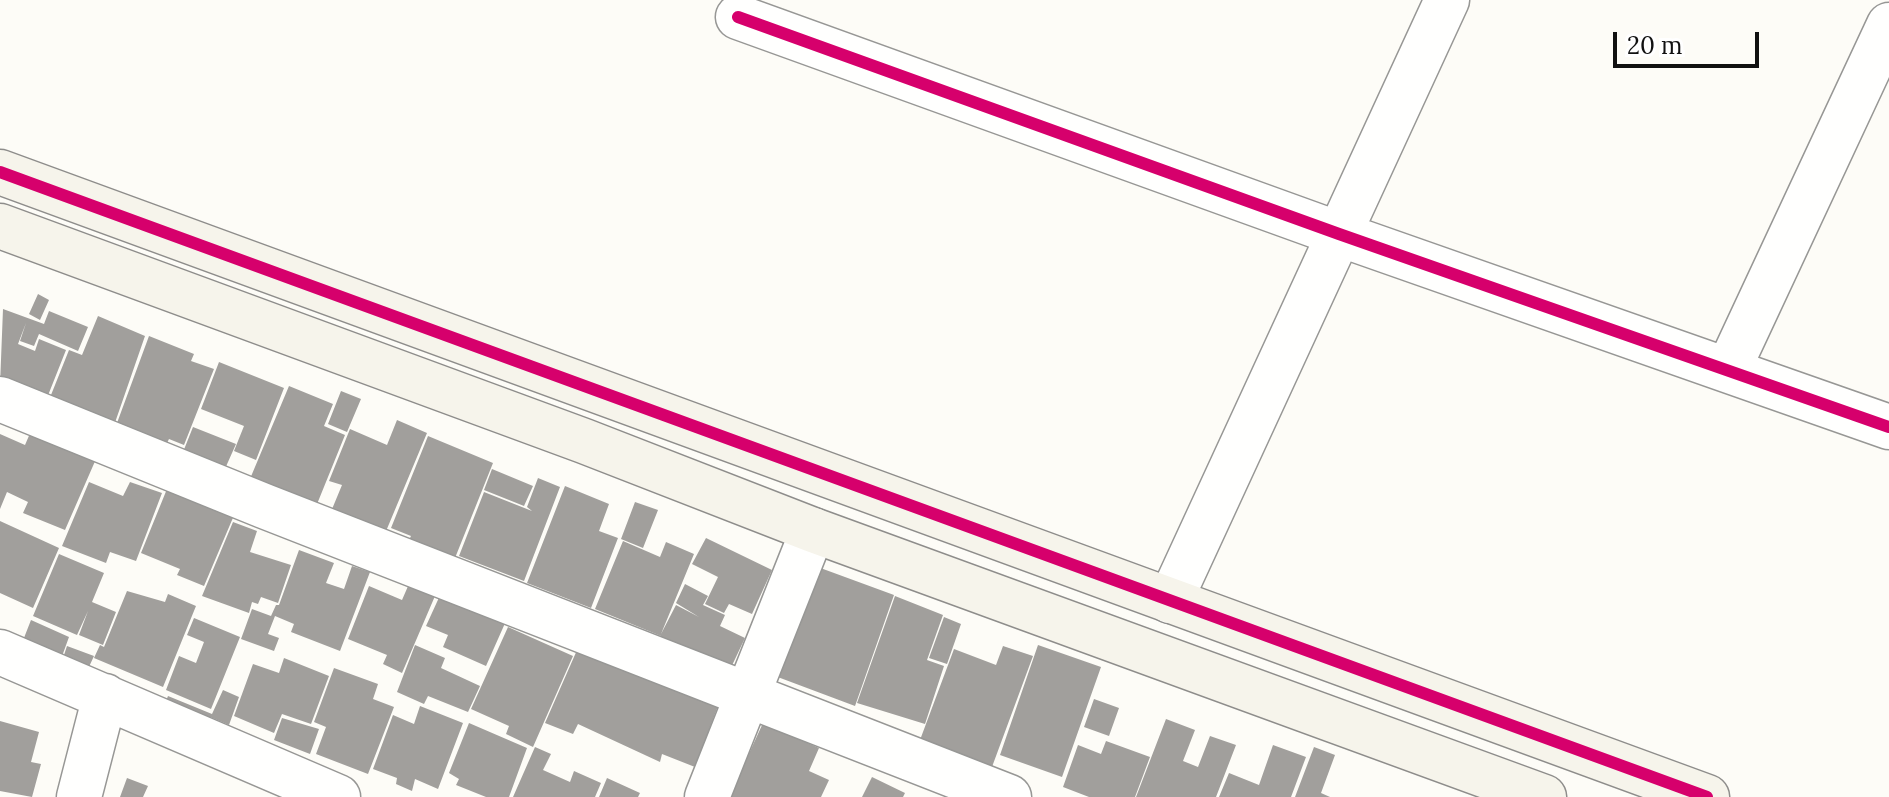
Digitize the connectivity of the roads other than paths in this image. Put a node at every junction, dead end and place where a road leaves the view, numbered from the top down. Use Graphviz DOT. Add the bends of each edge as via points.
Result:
graph roads {
  1 [pos="1447,0"];
  2 [pos="738,17"];
  3 [pos="1889,25"];
  4 [pos="0,172"];
  5 [pos="0,226"];
  6 [pos="1339,234"];
  7 [pos="1728,370"];
  8 [pos="0,399"];
  9 [pos="1889,427"];
  10 [pos="813,530"];
  11 [pos="1170,601"];
  12 [pos="0,652"];
  13 [pos="745,695"];
  14 [pos="105,696"];
  15 [pos="79,797"];
  16 [pos="338,797"];
  17 [pos="707,797"];
  18 [pos="1009,797"];
  19 [pos="1544,797"];
  20 [pos="1707,797"];
  1 -- 6 [label="street"];
  2 -- 6 [label="street"];
  3 -- 7 [label="street"];
  4 -- 11 [label="street"];
  5 -- 10 [label="street"];
  6 -- 7 [label="street"];
  6 -- 11 [label="street"];
  7 -- 9 [label="street"];
  8 -- 13 [label="street"];
  10 -- 13 [label="street"];
  10 -- 19 [label="street"];
  11 -- 20 [label="street"];
  12 -- 14 [label="street"];
  13 -- 17 [label="street"];
  13 -- 18 [label="street"];
  14 -- 15 [label="street"];
  14 -- 16 [label="street"];
}
